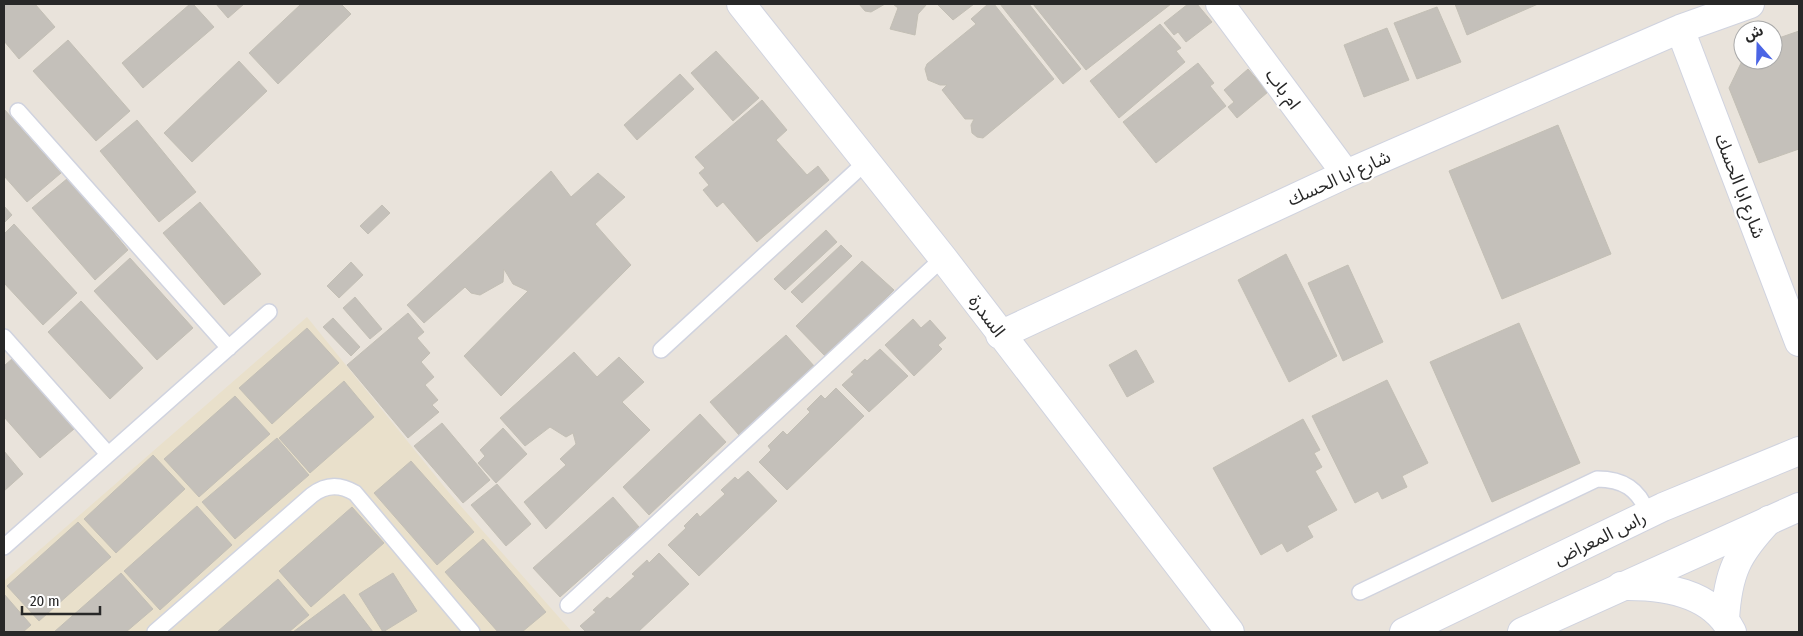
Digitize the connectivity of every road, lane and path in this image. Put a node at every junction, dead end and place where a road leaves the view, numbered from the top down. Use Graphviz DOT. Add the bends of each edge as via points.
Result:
graph roads {
  1 [pos="741,4"];
  2 [pos="1220,4"];
  3 [pos="1750,4"];
  4 [pos="1680,30"];
  5 [pos="18,111"];
  6 [pos="866,162"];
  7 [pos="1346,174"];
  8 [pos="943,258"];
  9 [pos="269,312"];
  10 [pos="1000,335"];
  11 [pos="4,337"];
  12 [pos="1799,342"];
  13 [pos="229,348"];
  14 [pos="661,350"];
  15 [pos="1796,448"];
  16 [pos="108,454"];
  17 [pos="1799,507"];
  18 [pos="1648,514"];
  19 [pos="1768,520"];
  20 [pos="4,547"];
  21 [pos="1621,586"];
  22 [pos="1360,592"];
  23 [pos="568,605"];
  24 [pos="1728,625"];
  25 [pos="156,632"];
  26 [pos="472,632"];
  27 [pos="1229,632"];
  28 [pos="1404,632"];
  29 [pos="1522,632"];
  1 -- 6 [label="street, السدرة"];
  2 -- 7 [label="street, ام باب"];
  3 -- 4 [label="street, شارع ابا الحسك"];
  4 -- 7 [label="street, شارع ابا الحسك"];
  4 -- 12 [label="street, شارع ابا الحسك"];
  5 -- 13 [label="lane"];
  6 -- 8 [label="street, السدرة"];
  6 -- 14 [label="lane"];
  7 -- 10 [label="street, شارع ابا الحسك"];
  8 -- 10 [label="street, السدرة"];
  8 -- 23 [label="lane"];
  9 -- 13 [label="lane"];
  10 -- 27 [label="street, السدرة"];
  11 -- 16 [label="lane"];
  13 -- 16 [label="lane"];
  15 -- 18 [label="street, راس المعراض"];
  16 -- 20 [label="lane"];
  17 -- 19 [label="street"];
  18 -- 22 [label="lane" via="1644,502 1624,483 1597,479"];
  18 -- 28 [label="street, راس المعراض"];
  19 -- 21 [label="street"];
  19 -- 24 [label="street" via="1749,540 1735,564 1727,591"];
  21 -- 24 [label="street" via="1647,585 1675,590 1702,601"];
  21 -- 29 [label="street"];
  25 -- 26 [label="lane" via="312,495 320,489 338,486 355,493"];
}
